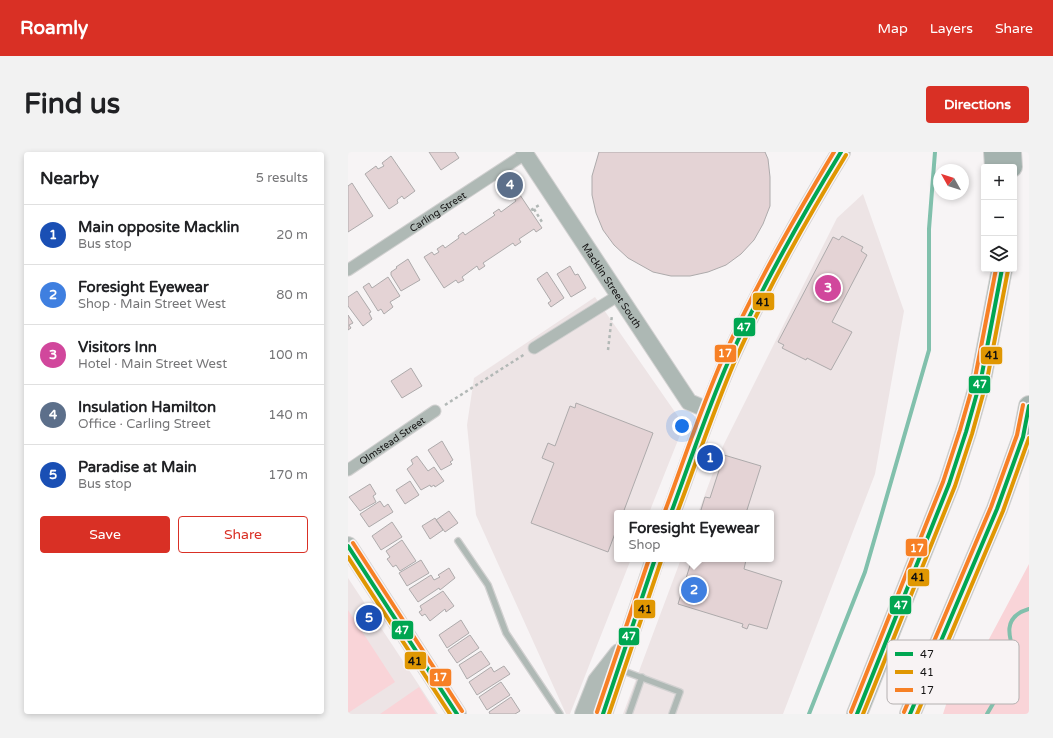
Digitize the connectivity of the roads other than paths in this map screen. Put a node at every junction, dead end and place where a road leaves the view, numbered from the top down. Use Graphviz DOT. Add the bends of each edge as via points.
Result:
graph roads {
  1 [pos="841,152"];
  2 [pos="994,152"];
  3 [pos="1012,152"];
  4 [pos="526,153"];
  5 [pos="995,164"];
  6 [pos="1012,164"];
  7 [pos="348,270"];
  8 [pos="1001,273"];
  9 [pos="619,295"];
  10 [pos="534,348"];
  11 [pos="1029,406"];
  12 [pos="708,410"];
  13 [pos="435,411"];
  14 [pos="1026,430"];
  15 [pos="348,470"];
  16 [pos="672,510"];
  17 [pos="458,541"];
  18 [pos="348,546"];
  19 [pos="654,562"];
  20 [pos="629,640"];
  21 [pos="942,640"];
  22 [pos="618,669"];
  23 [pos="642,677"];
  24 [pos="914,704"];
  25 [pos="457,714"];
  26 [pos="560,714"];
  27 [pos="584,714"];
  28 [pos="603,714"];
  29 [pos="629,714"];
  30 [pos="672,714"];
  31 [pos="857,714"];
  32 [pos="910,714"];
  1 -- 12 [label="main road" via="814,196 754,308"];
  2 -- 5 [label="highway"];
  3 -- 6 [label="highway"];
  4 -- 7 [label="street, Carling Street"];
  4 -- 9 [label="street, Macklin Street South"];
  8 -- 31 [label="highway" via="981,379 966,432 949,484"];
  9 -- 10 [label="street"];
  9 -- 12 [label="street, Macklin Street South" via="689,402"];
  11 -- 14 [label="highway"];
  12 -- 16 [label="main road"];
  13 -- 15 [label="street, Olmstead Street"];
  14 -- 21 [label="highway" via="998,509"];
  17 -- 26 [label="lane" via="488,585 506,633"];
  18 -- 25 [label="main road"];
  19 -- 20 [label="main road"];
  20 -- 22 [label="main road"];
  20 -- 27 [label="main road" via="597,681"];
  22 -- 23 [label="lane"];
  22 -- 28 [label="main road"];
  23 -- 29 [label="lane"];
  23 -- 30 [label="lane" via="680,692"];
  24 -- 32 [label="highway"];
}
